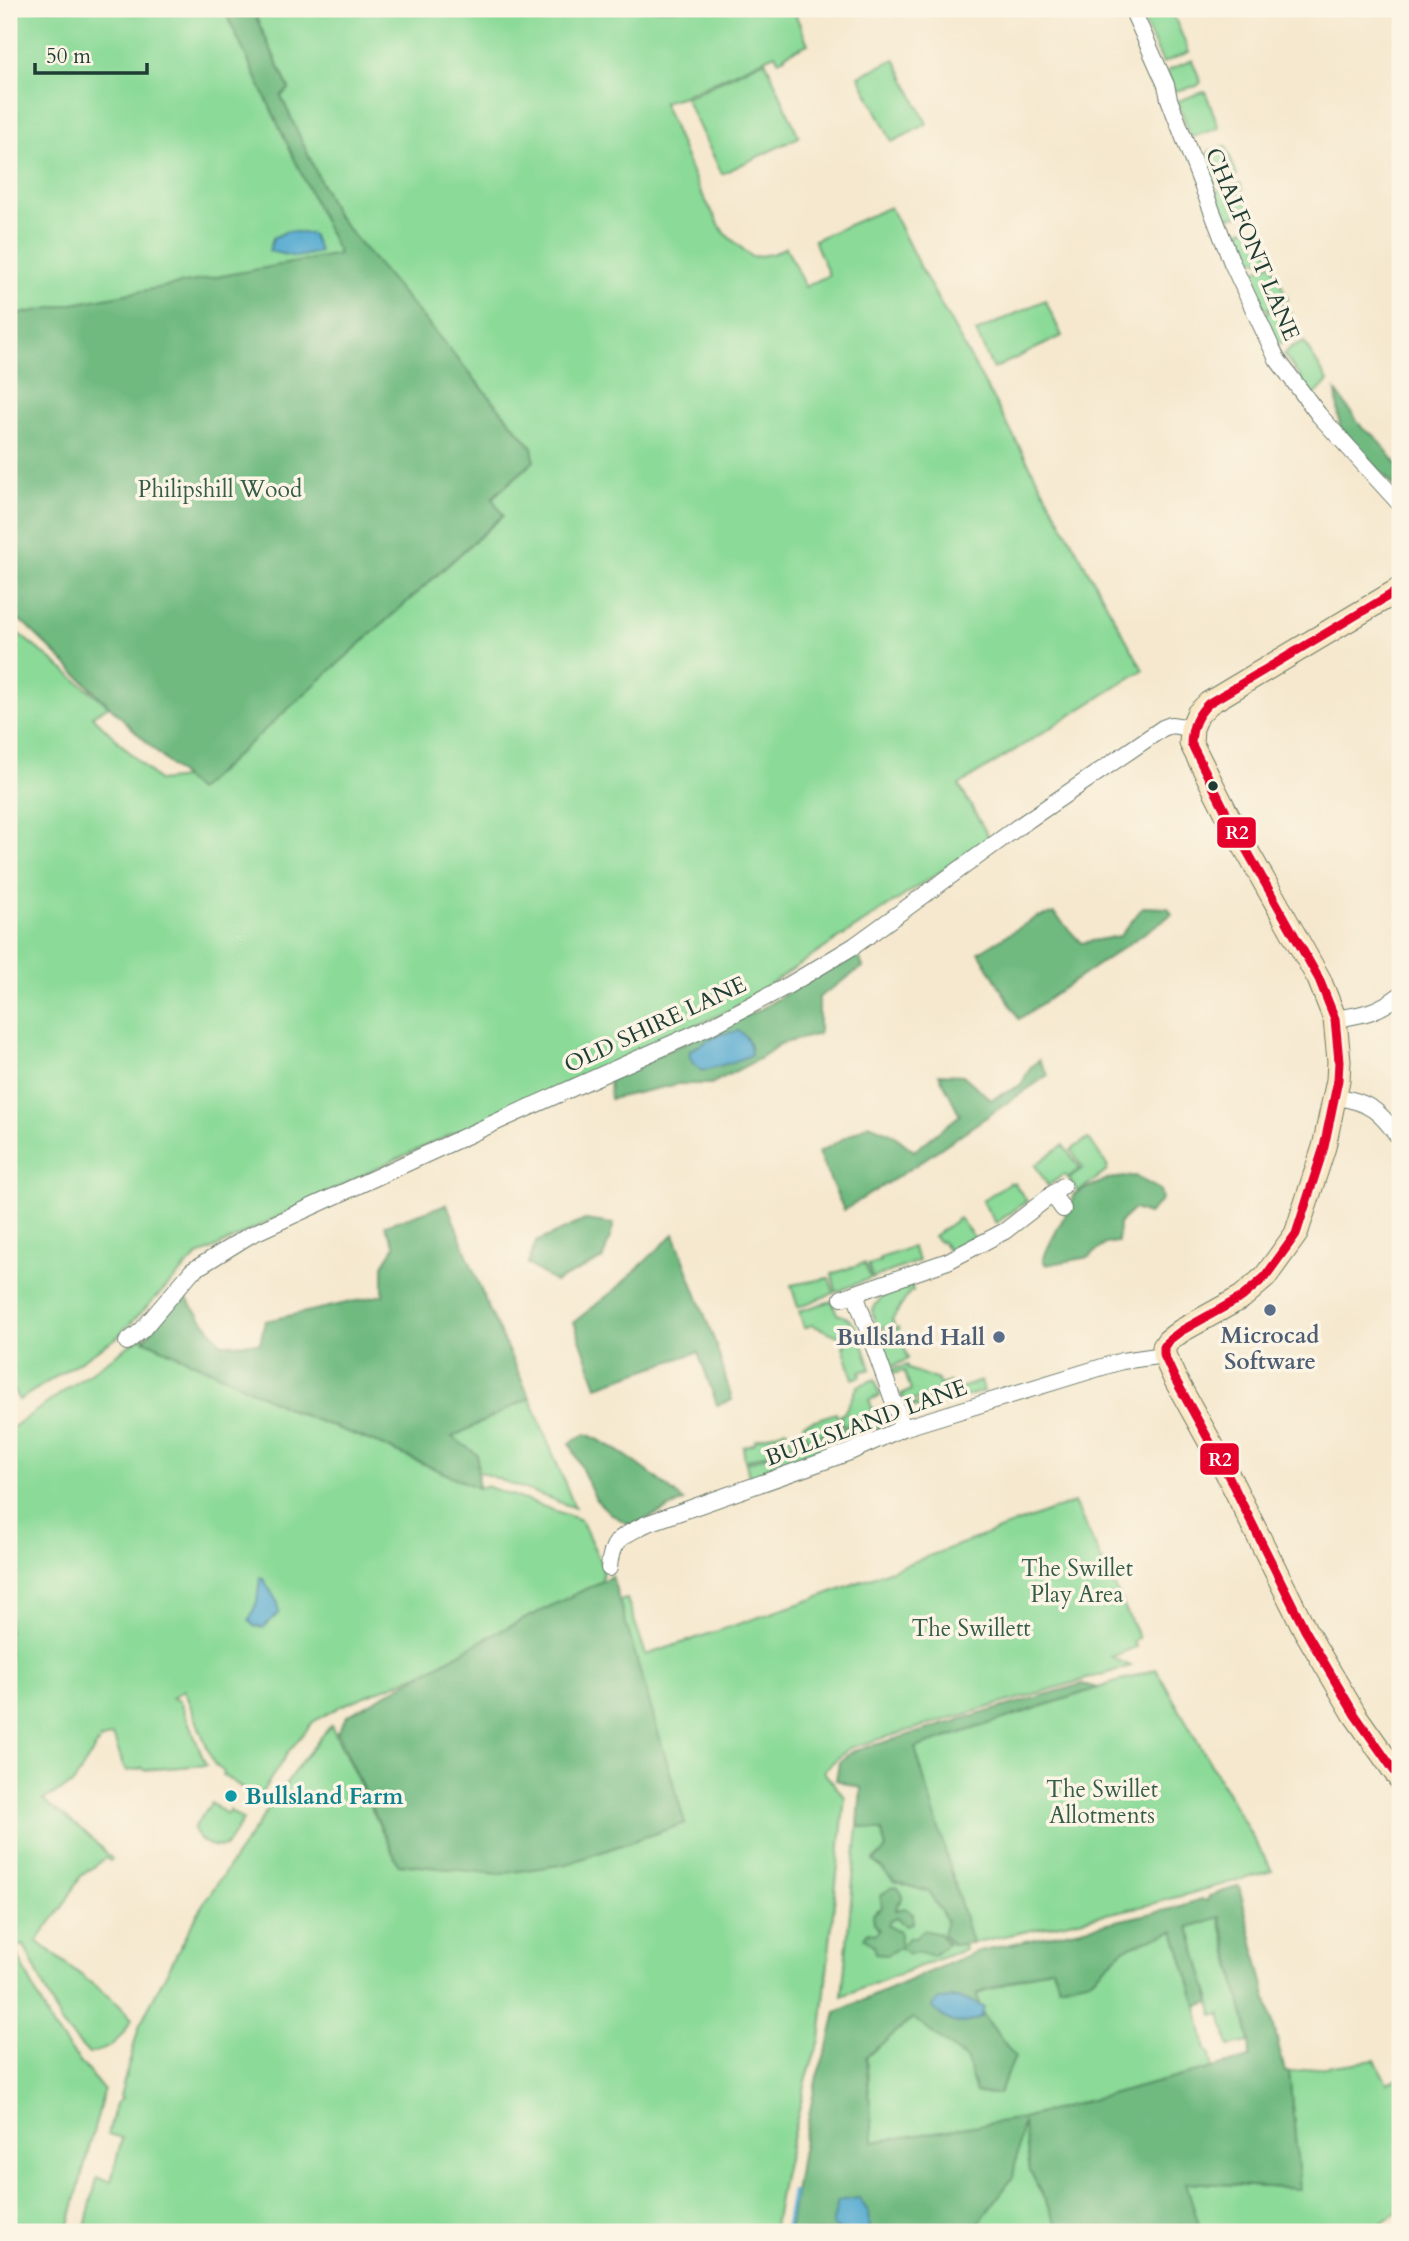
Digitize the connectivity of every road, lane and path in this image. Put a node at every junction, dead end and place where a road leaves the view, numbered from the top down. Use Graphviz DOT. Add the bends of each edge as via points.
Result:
graph roads {
  1 [pos="1132,9"];
  2 [pos="1400,504"];
  3 [pos="1400,589"];
  4 [pos="1192,728"];
  5 [pos="1400,995"];
  6 [pos="1335,1019"];
  7 [pos="1336,1097"];
  8 [pos="1400,1139"];
  9 [pos="1063,1209"];
  10 [pos="127,1342"];
  11 [pos="1164,1354"];
  12 [pos="903,1428"];
  13 [pos="609,1568"];
  14 [pos="1400,1779"];
  1 -- 2 [label="street, CHALFONT LANE" via="1166,85 1233,263 1277,359 1319,415"];
  3 -- 4 [label="street" via="1209,703"];
  4 -- 6 [label="street" via="1191,743 1201,764 1319,979"];
  4 -- 10 [label="street, OLD SHIRE LANE" via="1163,728 854,946 720,1022 250,1235 192,1271"];
  5 -- 6 [label="street" via="1364,1015"];
  6 -- 7 [label="street"];
  7 -- 8 [label="street" via="1359,1100 1373,1108"];
  7 -- 11 [label="street" via="1296,1234 1265,1277 1242,1297 1181,1331 1168,1341"];
  9 -- 12 [label="street" via="1058,1190 1005,1231 954,1258 848,1296"];
  11 -- 12 [label="street, BULLSLAND LANE" via="1122,1361"];
  11 -- 14 [label="street" via="1310,1640"];
  12 -- 13 [label="street, BULLSLAND LANE" via="850,1452 646,1524 616,1542"];
}
